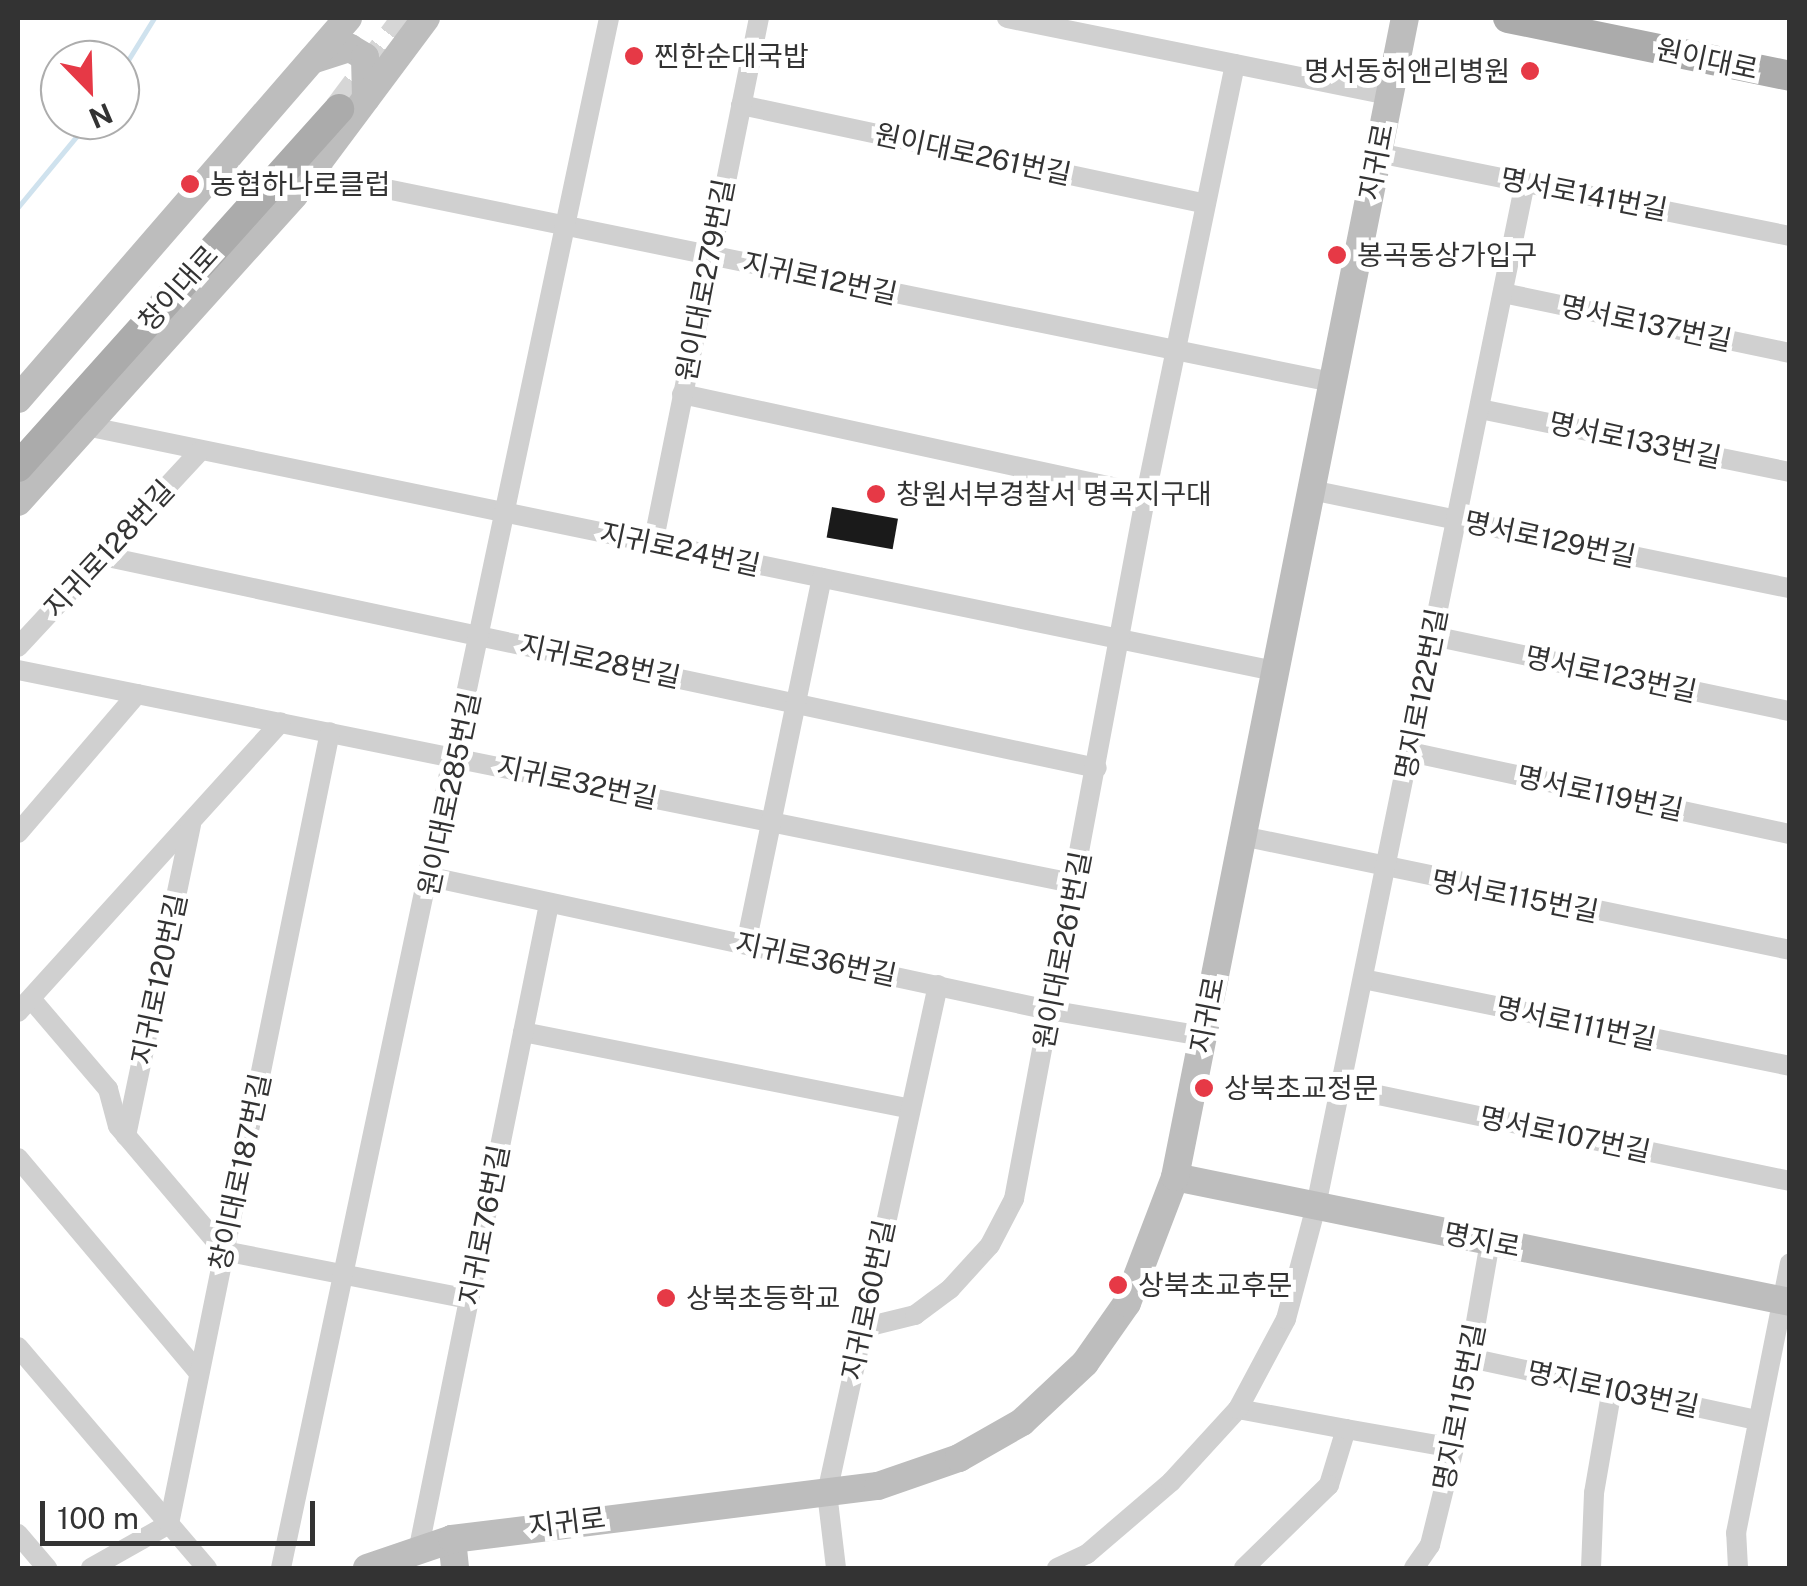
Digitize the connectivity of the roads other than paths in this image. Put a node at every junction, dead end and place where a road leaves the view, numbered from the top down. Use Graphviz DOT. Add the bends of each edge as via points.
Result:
graph roads {
  1 [pos="348,18"];
  2 [pos="609,18"];
  3 [pos="759,18"];
  4 [pos="1008,18"];
  5 [pos="1404,18"];
  6 [pos="1508,18"];
  7 [pos="425,19"];
  8 [pos="310,61"];
  9 [pos="1234,64"];
  10 [pos="1790,76"];
  11 [pos="1389,95"];
  12 [pos="344,100"];
  13 [pos="741,105"];
  14 [pos="1378,153"];
  15 [pos="308,173"];
  16 [pos="1525,182"];
  17 [pos="1206,204"];
  18 [pos="566,224"];
  19 [pos="1790,236"];
  20 [pos="709,255"];
  21 [pos="1503,293"];
  22 [pos="1174,352"];
  23 [pos="1790,353"];
  24 [pos="1332,382"];
  25 [pos="682,394"];
  26 [pos="18,399"];
  27 [pos="1480,409"];
  28 [pos="86,426"];
  29 [pos="18,443"];
  30 [pos="200,451"];
  31 [pos="18,467"];
  32 [pos="1790,472"];
  33 [pos="1310,490"];
  34 [pos="1146,494"];
  35 [pos="18,502"];
  36 [pos="509,514"];
  37 [pos="1455,520"];
  38 [pos="653,544"];
  39 [pos="102,556"];
  40 [pos="822,578"];
  41 [pos="1790,588"];
  42 [pos="483,636"];
  43 [pos="1434,636"];
  44 [pos="1122,643"];
  45 [pos="18,647"];
  46 [pos="18,670"];
  47 [pos="1274,671"];
  48 [pos="137,694"];
  49 [pos="795,701"];
  50 [pos="1790,711"];
  51 [pos="281,722"];
  52 [pos="330,732"];
  53 [pos="1410,752"];
  54 [pos="456,757"];
  55 [pos="1098,768"];
  56 [pos="769,822"];
  57 [pos="191,823"];
  58 [pos="18,832"];
  59 [pos="1790,834"];
  60 [pos="1242,836"];
  61 [pos="1385,870"];
  62 [pos="430,876"];
  63 [pos="1076,884"];
  64 [pos="549,904"];
  65 [pos="746,944"];
  66 [pos="1790,950"];
  67 [pos="1363,979"];
  68 [pos="938,985"];
  69 [pos="25,1006"];
  70 [pos="1050,1010"];
  71 [pos="524,1032"];
  72 [pos="1202,1036"];
  73 [pos="1790,1066"];
  74 [pos="1340,1086"];
  75 [pos="907,1108"];
  76 [pos="126,1136"];
  77 [pos="18,1158"];
  78 [pos="1175,1177"];
  79 [pos="1790,1181"];
  80 [pos="1316,1206"];
  81 [pos="1490,1242"];
  82 [pos="224,1251"];
  83 [pos="1790,1262"];
  84 [pos="345,1272"];
  85 [pos="469,1299"];
  86 [pos="1786,1302"];
  87 [pos="862,1328"];
  88 [pos="18,1347"];
  89 [pos="1470,1358"];
  90 [pos="200,1373"];
  91 [pos="1612,1389"];
  92 [pos="1238,1410"];
  93 [pos="1756,1420"];
  94 [pos="1346,1428"];
  95 [pos="1454,1448"];
  96 [pos="827,1492"];
  97 [pos="169,1524"];
  98 [pos="18,1534"];
  99 [pos="452,1539"];
  100 [pos="419,1547"];
  101 [pos="1092,1561"];
  102 [pos="47,1568"];
  103 [pos="92,1568"];
  104 [pos="207,1568"];
  105 [pos="281,1568"];
  106 [pos="367,1568"];
  107 [pos="455,1568"];
  108 [pos="836,1568"];
  109 [pos="1057,1568"];
  110 [pos="1244,1568"];
  111 [pos="1414,1568"];
  112 [pos="1592,1568"];
  113 [pos="1738,1568"];
  1 -- 8 [label="street"];
  2 -- 18 [label="street, 원이대로285번길"];
  3 -- 13 [label="street, 원이대로279번길"];
  4 -- 9 [label="street"];
  5 -- 11 [label="street, 지귀로"];
  6 -- 10 [label="main road, 원이대로"];
  7 -- 12 [label="street"];
  8 -- 12 [label="street" via="350,48 365,57"];
  8 -- 26 [label="street"];
  9 -- 11 [label="street"];
  9 -- 17 [label="street, 원이대로261번길"];
  11 -- 14 [label="street, 지귀로"];
  12 -- 15 [label="street"];
  12 -- 29 [label="main road, 창이대로"];
  12 -- 31 [label="main road, 창이대로"];
  13 -- 17 [label="street, 원이대로261번길"];
  13 -- 20 [label="street, 원이대로279번길"];
  14 -- 16 [label="street, 명서로141번길"];
  14 -- 24 [label="street, 지귀로"];
  15 -- 18 [label="street, 지귀로12번길"];
  15 -- 28 [label="street"];
  16 -- 19 [label="street, 명서로141번길"];
  16 -- 21 [label="street, 명지로122번길"];
  17 -- 22 [label="street, 원이대로261번길"];
  18 -- 20 [label="street, 지귀로12번길"];
  18 -- 36 [label="street, 원이대로285번길"];
  20 -- 22 [label="street, 지귀로12번길"];
  20 -- 25 [label="street, 원이대로279번길"];
  21 -- 23 [label="street, 명서로137번길"];
  21 -- 27 [label="street, 명지로122번길"];
  22 -- 24 [label="street, 지귀로12번길"];
  22 -- 34 [label="street, 원이대로261번길"];
  24 -- 33 [label="street, 지귀로"];
  25 -- 34 [label="street"];
  25 -- 38 [label="street, 원이대로279번길"];
  27 -- 32 [label="street, 명서로133번길"];
  27 -- 37 [label="street, 명지로122번길"];
  28 -- 30 [label="street, 지귀로24번길"];
  28 -- 35 [label="street"];
  30 -- 36 [label="street, 지귀로24번길"];
  30 -- 39 [label="street, 지귀로128번길"];
  33 -- 37 [label="street, 명서로129번길"];
  33 -- 47 [label="street, 지귀로"];
  34 -- 44 [label="street, 원이대로261번길"];
  36 -- 38 [label="street, 지귀로24번길"];
  36 -- 42 [label="street, 원이대로285번길"];
  37 -- 41 [label="street, 명서로129번길"];
  37 -- 43 [label="street, 명지로122번길"];
  38 -- 40 [label="street, 지귀로24번길"];
  39 -- 42 [label="street, 지귀로28번길"];
  39 -- 45 [label="street, 지귀로128번길"];
  40 -- 44 [label="street, 지귀로24번길"];
  40 -- 49 [label="street"];
  42 -- 49 [label="street, 지귀로28번길"];
  42 -- 54 [label="street, 원이대로285번길"];
  43 -- 50 [label="street, 명서로123번길"];
  43 -- 53 [label="street, 명지로122번길"];
  44 -- 47 [label="street, 지귀로24번길"];
  44 -- 55 [label="street, 원이대로261번길"];
  46 -- 48 [label="street, 지귀로32번길"];
  47 -- 60 [label="street, 지귀로"];
  48 -- 51 [label="street, 지귀로32번길"];
  48 -- 58 [label="street"];
  49 -- 55 [label="street, 지귀로28번길"];
  49 -- 56 [label="street"];
  51 -- 52 [label="street, 지귀로32번길"];
  51 -- 57 [label="street, 지귀로120번길"];
  52 -- 54 [label="street, 지귀로32번길"];
  52 -- 82 [label="street, 창이대로187번길"];
  53 -- 59 [label="street, 명서로119번길"];
  53 -- 61 [label="street, 명지로122번길"];
  54 -- 56 [label="street, 지귀로32번길"];
  54 -- 62 [label="street, 원이대로285번길"];
  55 -- 63 [label="street, 원이대로261번길"];
  56 -- 63 [label="street, 지귀로32번길"];
  56 -- 65 [label="street"];
  57 -- 69 [label="street, 지귀로120번길"];
  57 -- 76 [label="street, 지귀로120번길"];
  60 -- 61 [label="street, 명서로115번길"];
  60 -- 72 [label="street, 지귀로"];
  61 -- 66 [label="street, 명서로115번길"];
  61 -- 67 [label="street, 명지로122번길"];
  62 -- 64 [label="street, 지귀로36번길"];
  62 -- 84 [label="street, 원이대로285번길"];
  63 -- 70 [label="street, 원이대로261번길"];
  64 -- 65 [label="street, 지귀로36번길"];
  64 -- 71 [label="street, 지귀로76번길"];
  65 -- 68 [label="street, 지귀로36번길"];
  67 -- 73 [label="street, 명서로111번길"];
  67 -- 74 [label="street, 명지로122번길"];
  68 -- 70 [label="street, 지귀로36번길"];
  68 -- 75 [label="street, 지귀로60번길"];
  69 -- 76 [label="street, 지귀로120번길" via="108,1089"];
  70 -- 72 [label="street, 지귀로36번길"];
  70 -- 87 [label="street, 원이대로261번길" via="1014,1199 990,1245 915,1315"];
  71 -- 75 [label="street"];
  71 -- 85 [label="street, 지귀로76번길"];
  72 -- 78 [label="street, 지귀로"];
  74 -- 79 [label="street, 명서로107번길"];
  74 -- 80 [label="street, 명지로122번길"];
  75 -- 87 [label="street, 지귀로60번길"];
  76 -- 82 [label="street, 지귀로120번길"];
  77 -- 90 [label="street"];
  78 -- 80 [label="street, 명지로"];
  78 -- 96 [label="street, 지귀로" via="1127,1302 1084,1362 1022,1422 959,1458 878,1486"];
  80 -- 81 [label="street, 명지로"];
  80 -- 92 [label="street, 명지로122번길" via="1286,1319"];
  81 -- 86 [label="street, 명지로"];
  81 -- 89 [label="street, 명지로115번길"];
  82 -- 84 [label="street"];
  82 -- 90 [label="street, 창이대로187번길"];
  83 -- 86 [label="street"];
  84 -- 85 [label="street"];
  84 -- 105 [label="street, 원이대로285번길"];
  85 -- 100 [label="street, 지귀로76번길"];
  86 -- 93 [label="street"];
  87 -- 96 [label="street, 지귀로60번길"];
  88 -- 97 [label="street"];
  89 -- 91 [label="street, 명지로103번길"];
  89 -- 95 [label="street, 명지로115번길"];
  90 -- 97 [label="street, 창이대로187번길"];
  91 -- 93 [label="street, 명지로103번길"];
  91 -- 112 [label="street" via="1594,1493"];
  92 -- 94 [label="street"];
  92 -- 101 [label="street, 명지로122번길"];
  93 -- 113 [label="street" via="1736,1533"];
  94 -- 95 [label="street"];
  94 -- 110 [label="street" via="1328,1486"];
  95 -- 111 [label="street, 명지로115번길" via="1430,1545"];
  96 -- 99 [label="street, 지귀로"];
  96 -- 108 [label="street, 지귀로60번길"];
  97 -- 103 [label="street"];
  97 -- 104 [label="street"];
  98 -- 102 [label="street"];
  99 -- 100 [label="street, 지귀로"];
  99 -- 107 [label="street"];
  100 -- 106 [label="street, 지귀로"];
  101 -- 109 [label="street, 명지로122번길"];
}
